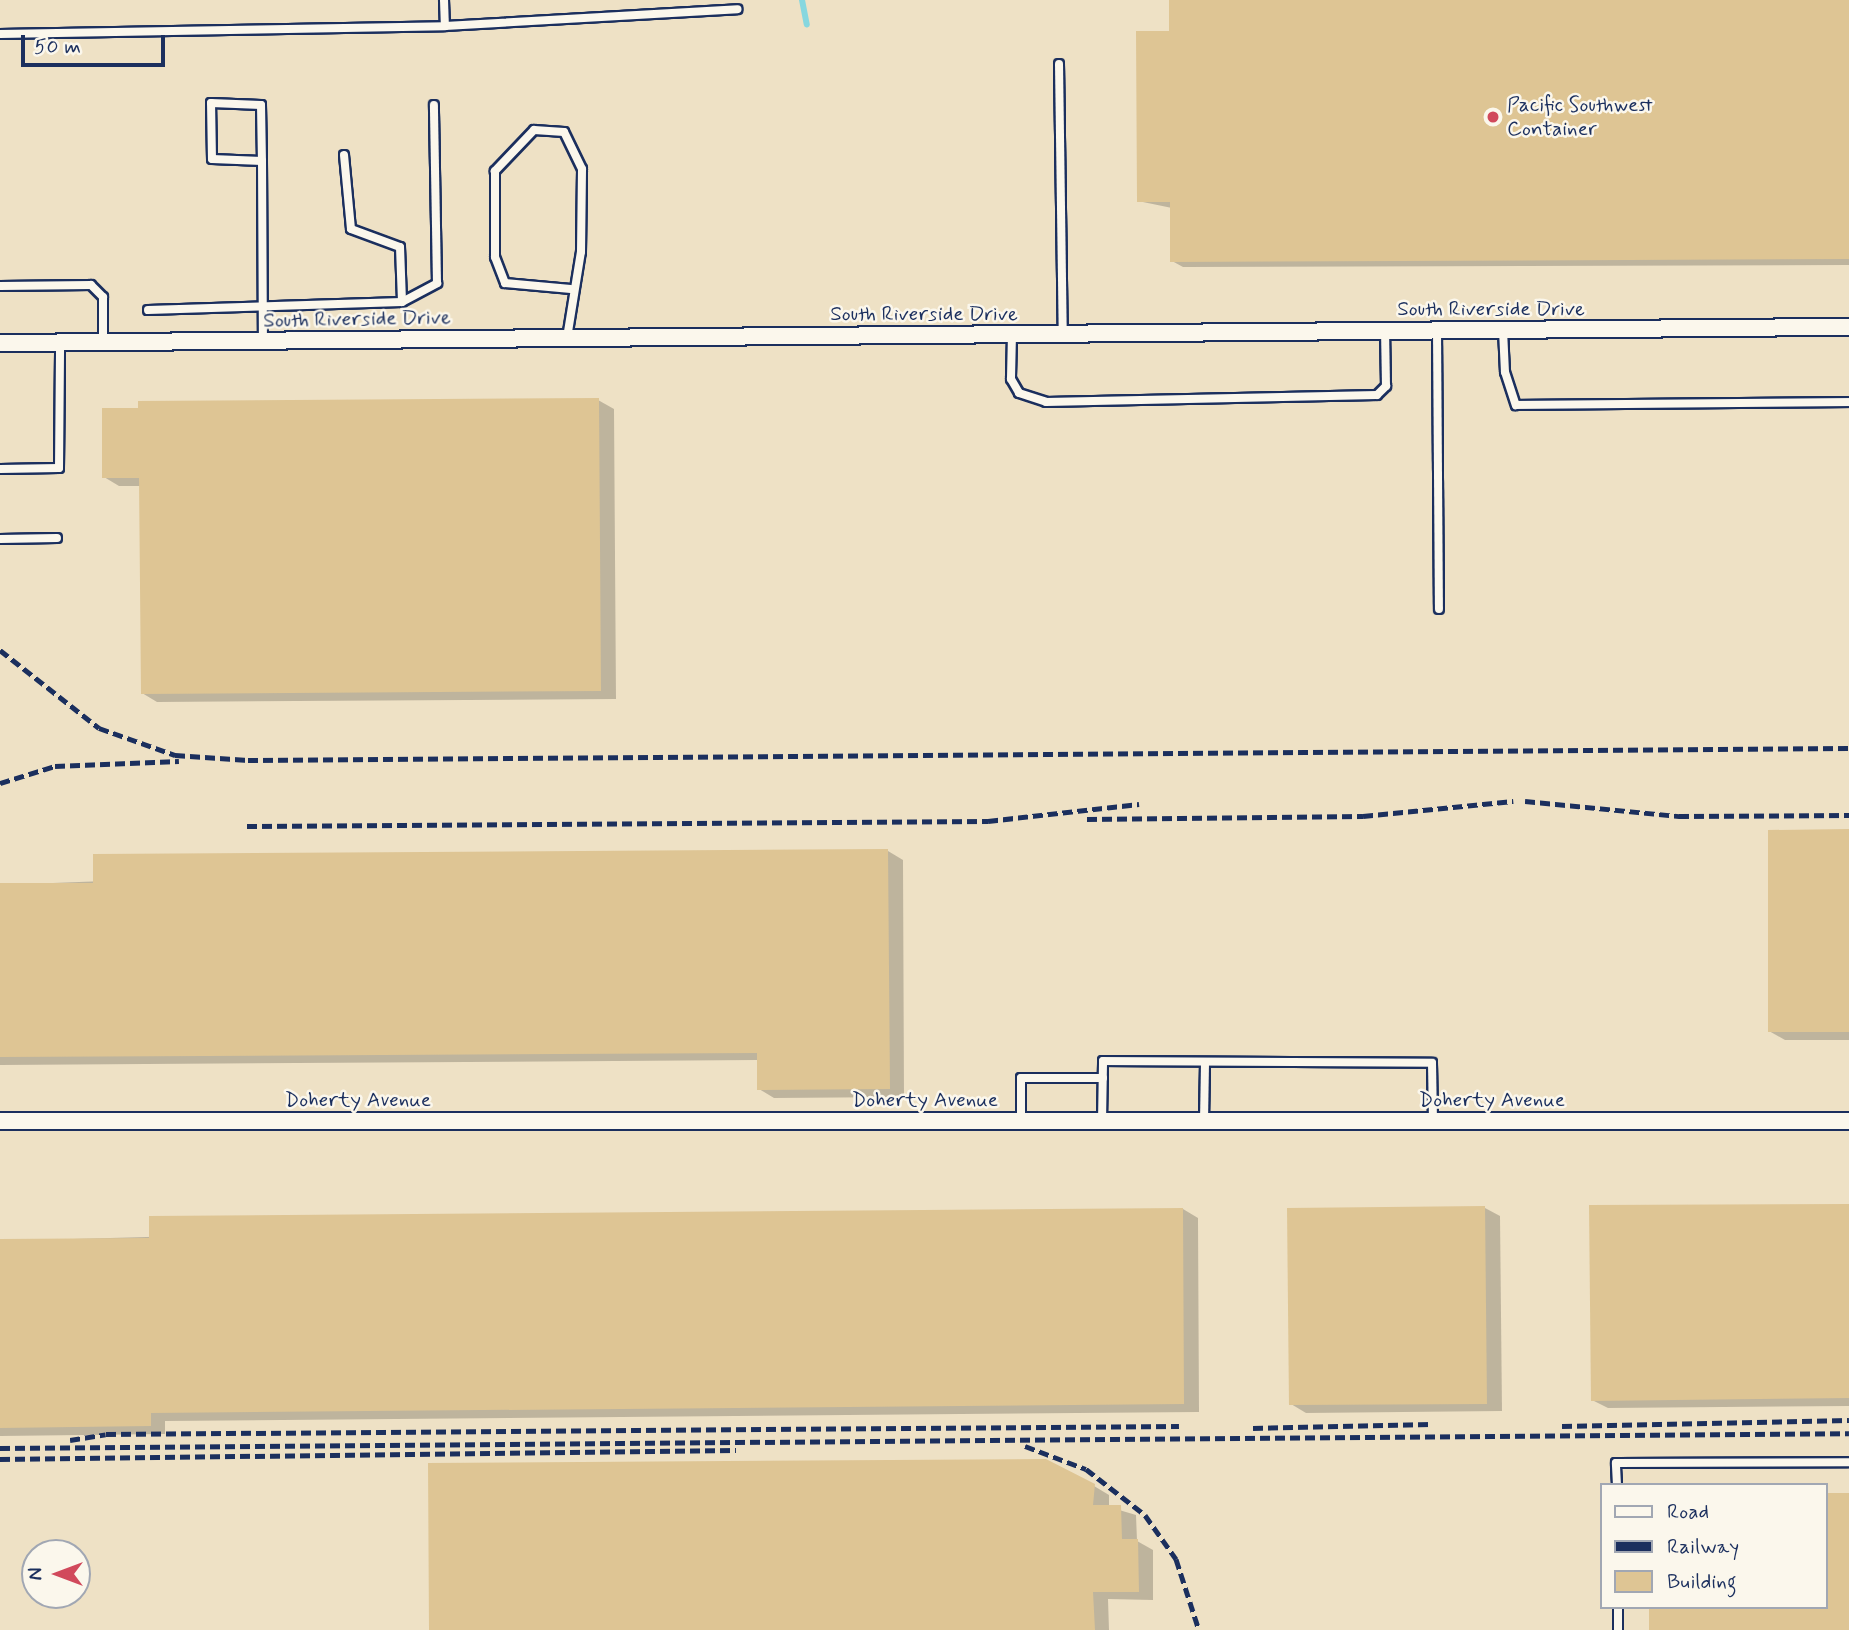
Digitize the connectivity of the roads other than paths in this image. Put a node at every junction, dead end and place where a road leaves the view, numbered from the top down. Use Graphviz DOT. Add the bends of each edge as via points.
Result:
graph roads {
  1 [pos="444,0"];
  2 [pos="738,9"];
  3 [pos="445,26"];
  4 [pos="0,34"];
  5 [pos="1059,64"];
  6 [pos="434,105"];
  7 [pos="344,155"];
  8 [pos="262,161"];
  9 [pos="0,286"];
  10 [pos="571,289"];
  11 [pos="402,302"];
  12 [pos="262,308"];
  13 [pos="148,310"];
  14 [pos="1849,327"];
  15 [pos="1503,330"];
  16 [pos="1385,331"];
  17 [pos="1437,331"];
  18 [pos="1012,334"];
  19 [pos="1063,334"];
  20 [pos="567,338"];
  21 [pos="263,341"];
  22 [pos="103,342"];
  23 [pos="0,343"];
  24 [pos="60,343"];
  25 [pos="1849,402"];
  26 [pos="0,468"];
  27 [pos="57,538"];
  28 [pos="0,539"];
  29 [pos="1439,609"];
  30 [pos="1205,1062"];
  31 [pos="1102,1078"];
  32 [pos="0,1121"];
  33 [pos="1021,1121"];
  34 [pos="1102,1121"];
  35 [pos="1204,1121"];
  36 [pos="1433,1121"];
  37 [pos="1849,1121"];
  38 [pos="1849,1462"];
  39 [pos="1617,1483"];
  40 [pos="1618,1609"];
  41 [pos="1618,1630"];
  1 -- 3 [label="lane"];
  2 -- 3 [label="lane"];
  3 -- 4 [label="lane"];
  5 -- 19 [label="lane"];
  6 -- 11 [label="lane" via="437,283"];
  7 -- 11 [label="lane" via="351,229 400,247"];
  8 -- 8 [label="lane" via="261,105 211,103 212,159"];
  8 -- 12 [label="lane"];
  9 -- 22 [label="lane" via="91,285 103,297"];
  10 -- 10 [label="lane" via="581,252 582,169 564,132 534,130 495,171 495,257 505,283"];
  10 -- 20 [label="lane"];
  11 -- 12 [label="lane"];
  12 -- 13 [label="lane"];
  12 -- 21 [label="lane"];
  14 -- 15 [label="street, South Riverside Drive"];
  15 -- 17 [label="street, South Riverside Drive"];
  15 -- 25 [label="lane" via="1505,372 1516,405"];
  16 -- 17 [label="street, South Riverside Drive"];
  16 -- 18 [label="lane" via="1386,386 1377,396 1046,402 1020,393 1011,379"];
  16 -- 19 [label="street, South Riverside Drive"];
  17 -- 29 [label="lane"];
  18 -- 19 [label="street, South Riverside Drive"];
  18 -- 20 [label="street, South Riverside Drive"];
  20 -- 21 [label="street, South Riverside Drive"];
  21 -- 22 [label="street, South Riverside Drive"];
  22 -- 24 [label="street, South Riverside Drive"];
  23 -- 24 [label="street, South Riverside Drive"];
  24 -- 26 [label="lane" via="59,468"];
  27 -- 28 [label="lane"];
  30 -- 31 [label="lane" via="1102,1061"];
  30 -- 35 [label="lane"];
  30 -- 36 [label="lane" via="1432,1063"];
  31 -- 33 [label="lane" via="1021,1078"];
  31 -- 34 [label="lane"];
  32 -- 33 [label="street, Doherty Avenue"];
  33 -- 34 [label="street, Doherty Avenue"];
  34 -- 35 [label="street, Doherty Avenue"];
  35 -- 36 [label="street, Doherty Avenue"];
  36 -- 37 [label="street, Doherty Avenue"];
  38 -- 39 [label="lane" via="1616,1463"];
  40 -- 41 [label="lane"];
}
